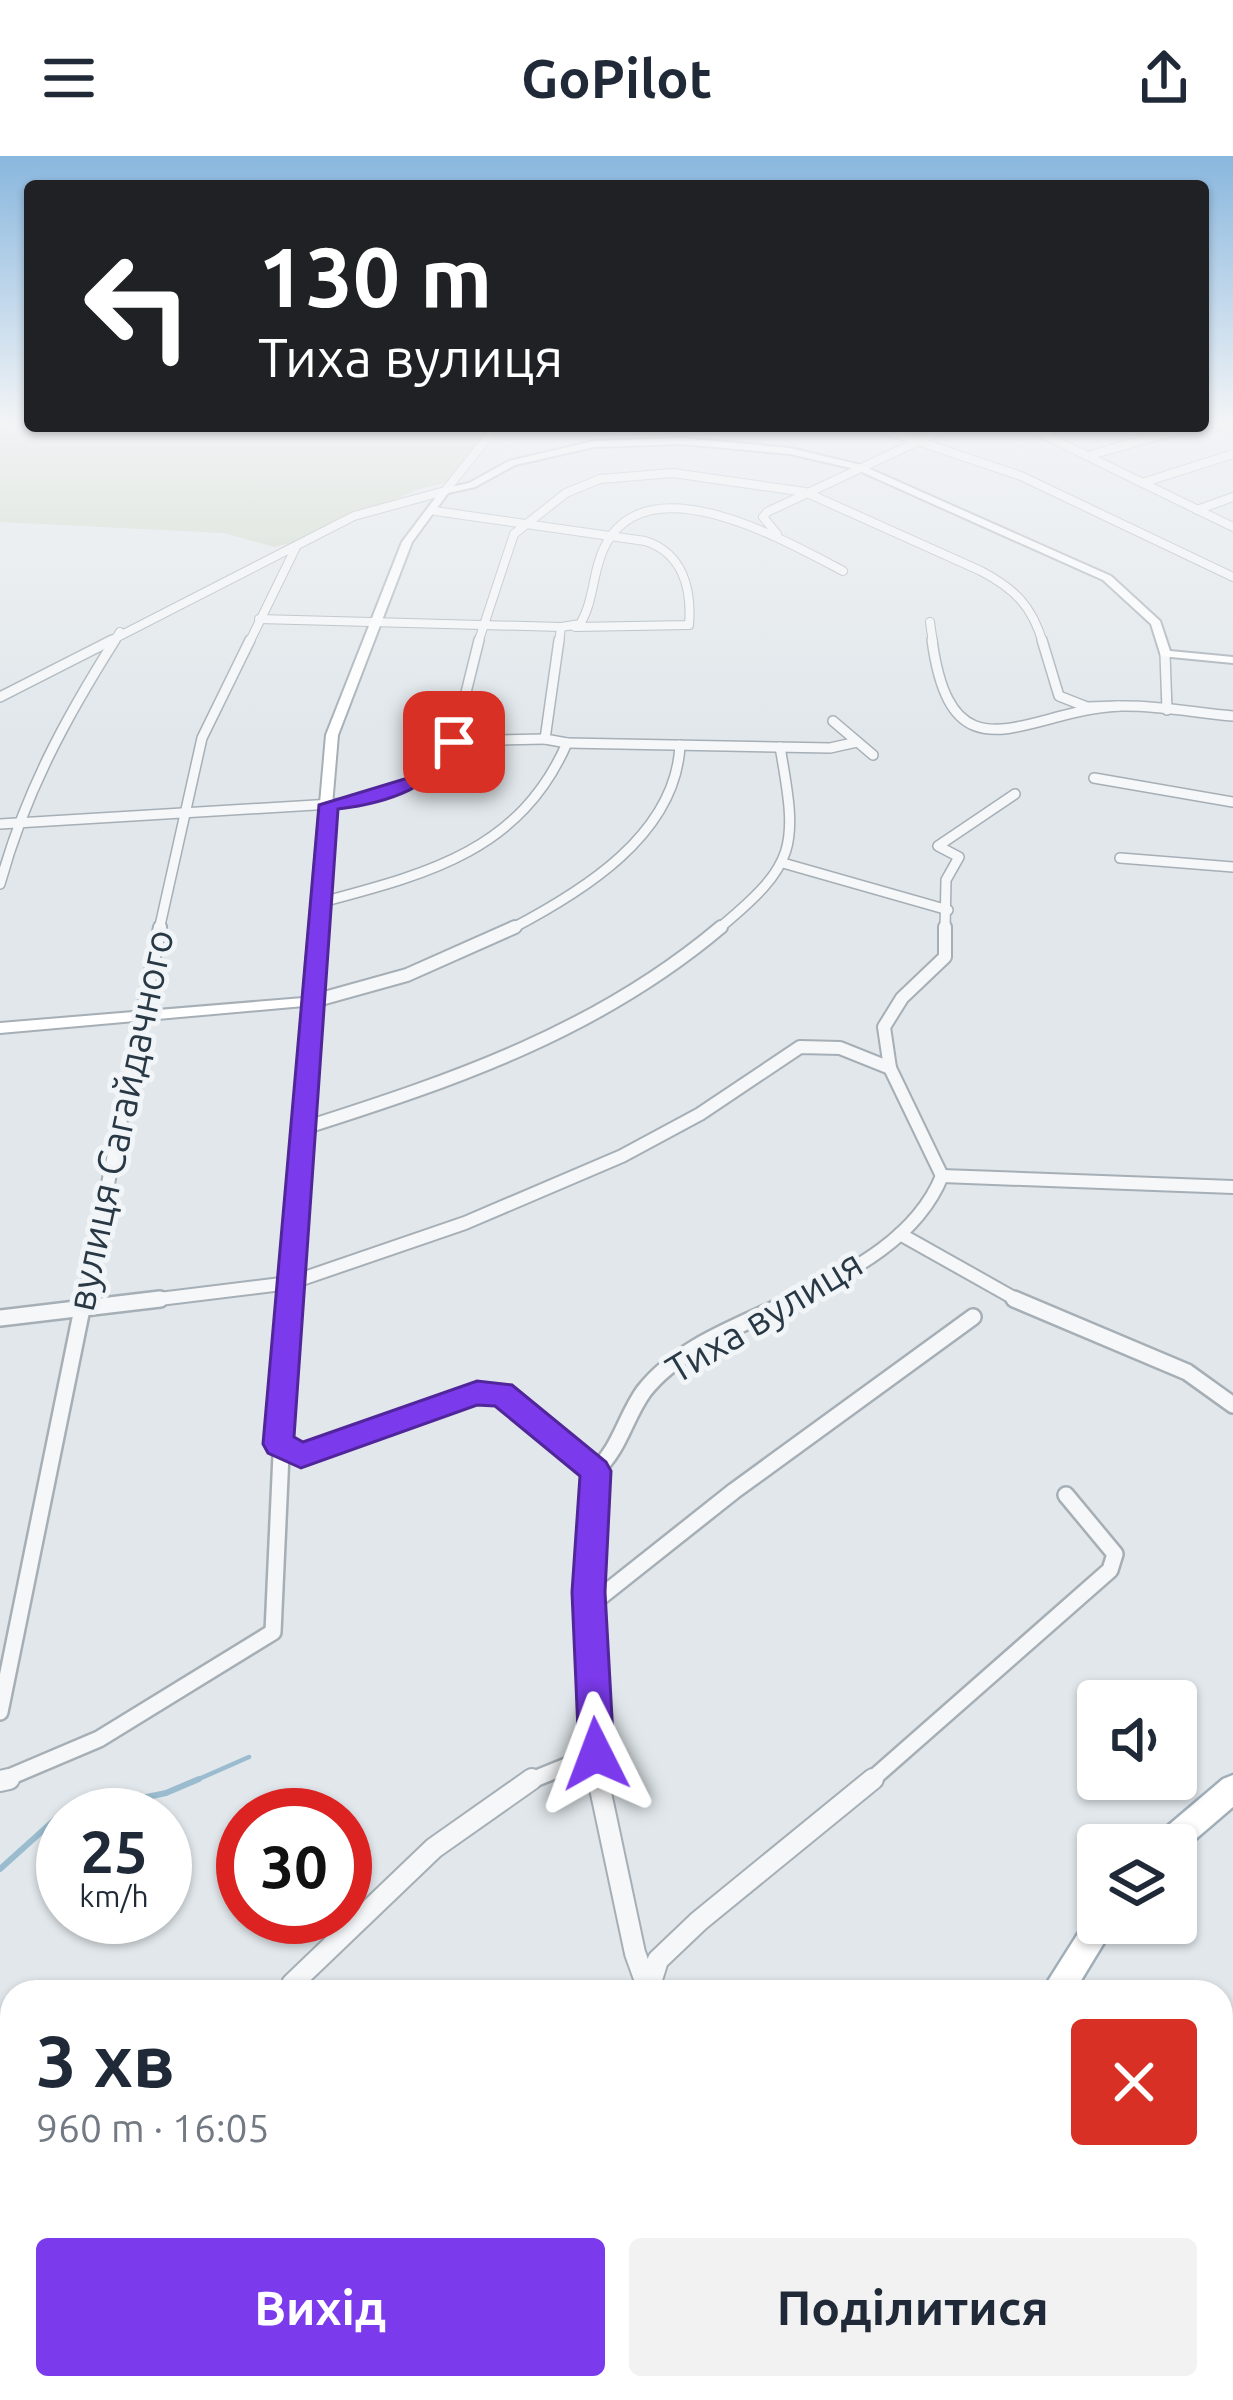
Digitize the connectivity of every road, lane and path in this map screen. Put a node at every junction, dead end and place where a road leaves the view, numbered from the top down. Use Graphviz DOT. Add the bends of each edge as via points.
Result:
graph roads {
  1 [pos="344,524"];
  2 [pos="424,524"];
  3 [pos="503,524"];
  4 [pos="526,524"];
  5 [pos="629,524"];
  6 [pos="745,524"];
  7 [pos="769,524"];
  8 [pos="875,524"];
  9 [pos="985,524"];
  10 [pos="1123,524"];
  11 [pos="522,527"];
  12 [pos="608,537"];
  13 [pos="785,542"];
  14 [pos="296,547"];
  15 [pos="843,571"];
  16 [pos="1233,577"];
  17 [pos="259,619"];
  18 [pos="376,622"];
  19 [pos="930,622"];
  20 [pos="483,624"];
  21 [pos="561,627"];
  22 [pos="574,627"];
  23 [pos="121,631"];
  24 [pos="1165,654"];
  25 [pos="1233,660"];
  26 [pos="0,697"];
  27 [pos="1119,706"];
  28 [pos="1166,710"];
  29 [pos="1233,716"];
  30 [pos="832,721"];
  31 [pos="544,739"];
  32 [pos="454,742"];
  33 [pos="567,742"];
  34 [pos="857,742"];
  35 [pos="680,745"];
  36 [pos="780,747"];
  37 [pos="873,755"];
  38 [pos="1094,778"];
  39 [pos="1016,794"];
  40 [pos="1233,802"];
  41 [pos="328,805"];
  42 [pos="183,814"];
  43 [pos="0,824"];
  44 [pos="21,825"];
  45 [pos="1120,858"];
  46 [pos="783,863"];
  47 [pos="1233,867"];
  48 [pos="0,884"];
  49 [pos="322,902"];
  50 [pos="948,910"];
  51 [pos="310,1002"];
  52 [pos="143,1016"];
  53 [pos="0,1028"];
  54 [pos="890,1068"];
  55 [pos="304,1128"];
  56 [pos="942,1176"];
  57 [pos="1233,1187"];
  58 [pos="899,1234"];
  59 [pos="290,1283"];
  60 [pos="81,1308"];
  61 [pos="973,1317"];
  62 [pos="0,1318"];
  63 [pos="1233,1405"];
  64 [pos="278,1444"];
  65 [pos="596,1471"];
  66 [pos="1066,1495"];
  67 [pos="589,1606"];
  68 [pos="0,1712"];
  69 [pos="596,1754"];
  70 [pos="0,1780"];
  71 [pos="1233,1789"];
  72 [pos="1192,1824"];
  73 [pos="1087,1944"];
  74 [pos="296,1980"];
  75 [pos="645,1980"];
  76 [pos="652,1980"];
  77 [pos="1064,1980"];
  1 -- 14 [label="street"];
  2 -- 18 [label="street" via="407,542"];
  3 -- 11 [label="street"];
  4 -- 11 [label="street"];
  5 -- 12 [label="street"];
  6 -- 13 [label="street"];
  7 -- 13 [label="street"];
  8 -- 27 [label="street" via="1006,584 1042,623 1060,696 1087,707"];
  9 -- 24 [label="street" via="1107,578 1156,623"];
  10 -- 16 [label="street"];
  11 -- 12 [label="street"];
  11 -- 20 [label="street"];
  12 -- 22 [label="street" via="587,613"];
  12 -- 22 [label="street" via="659,546 688,579 689,626"];
  13 -- 15 [label="street"];
  14 -- 17 [label="street, вулиця Сагайдачного"];
  14 -- 23 [label="street"];
  17 -- 18 [label="street"];
  17 -- 42 [label="street, вулиця Сагайдачного" via="202,738"];
  18 -- 20 [label="street"];
  18 -- 41 [label="street" via="332,735"];
  19 -- 27 [label="street" via="941,695 968,725 999,734"];
  20 -- 21 [label="street"];
  20 -- 32 [label="street"];
  21 -- 22 [label="street"];
  21 -- 31 [label="street"];
  23 -- 26 [label="street"];
  23 -- 44 [label="street" via="57,731"];
  24 -- 25 [label="street"];
  24 -- 28 [label="street"];
  27 -- 28 [label="street"];
  28 -- 29 [label="street"];
  30 -- 34 [label="street"];
  31 -- 32 [label="street"];
  31 -- 33 [label="street"];
  32 -- 41 [label="street" via="414,782"];
  33 -- 35 [label="street"];
  33 -- 49 [label="street" via="529,809 473,850 406,880"];
  34 -- 36 [label="street"];
  34 -- 37 [label="street"];
  35 -- 36 [label="street"];
  35 -- 51 [label="street" via="677,786 655,819 532,920 434,967"];
  36 -- 46 [label="street" via="790,832"];
  38 -- 40 [label="street"];
  39 -- 50 [label="street" via="938,846 959,856 946,880"];
  41 -- 42 [label="street"];
  41 -- 49 [label="street"];
  42 -- 44 [label="street"];
  42 -- 52 [label="street, вулиця Сагайдачного"];
  43 -- 44 [label="street"];
  44 -- 48 [label="street"];
  45 -- 47 [label="street"];
  46 -- 50 [label="street"];
  46 -- 55 [label="street" via="680,966 588,1023 504,1064"];
  49 -- 51 [label="street"];
  50 -- 54 [label="street" via="945,957 884,1027"];
  51 -- 52 [label="street"];
  51 -- 55 [label="street"];
  52 -- 53 [label="street"];
  52 -- 60 [label="street, вулиця Сагайдачного"];
  54 -- 56 [label="street"];
  54 -- 59 [label="street" via="840,1048 800,1047 622,1156 465,1223"];
  55 -- 59 [label="street"];
  56 -- 57 [label="street"];
  56 -- 58 [label="street, Тиха вулиця" via="939,1196"];
  58 -- 63 [label="street" via="1012,1298 1187,1372"];
  58 -- 65 [label="street, Тиха вулиця" via="806,1296 667,1367"];
  59 -- 60 [label="street"];
  59 -- 64 [label="street"];
  60 -- 62 [label="street"];
  60 -- 68 [label="street, вулиця Сагайдачного"];
  61 -- 67 [label="street"];
  64 -- 65 [label="street" via="301,1455 477,1393 501,1394"];
  64 -- 70 [label="street" via="273,1633 19,1778"];
  65 -- 67 [label="street"];
  66 -- 76 [label="street" via="1115,1554 1110,1570 699,1921 658,1960"];
  67 -- 69 [label="street"];
  69 -- 74 [label="street" via="546,1770 472,1820"];
  69 -- 75 [label="street" via="604,1825"];
  71 -- 72 [label="main road"];
  73 -- 77 [label="main road"];
}
